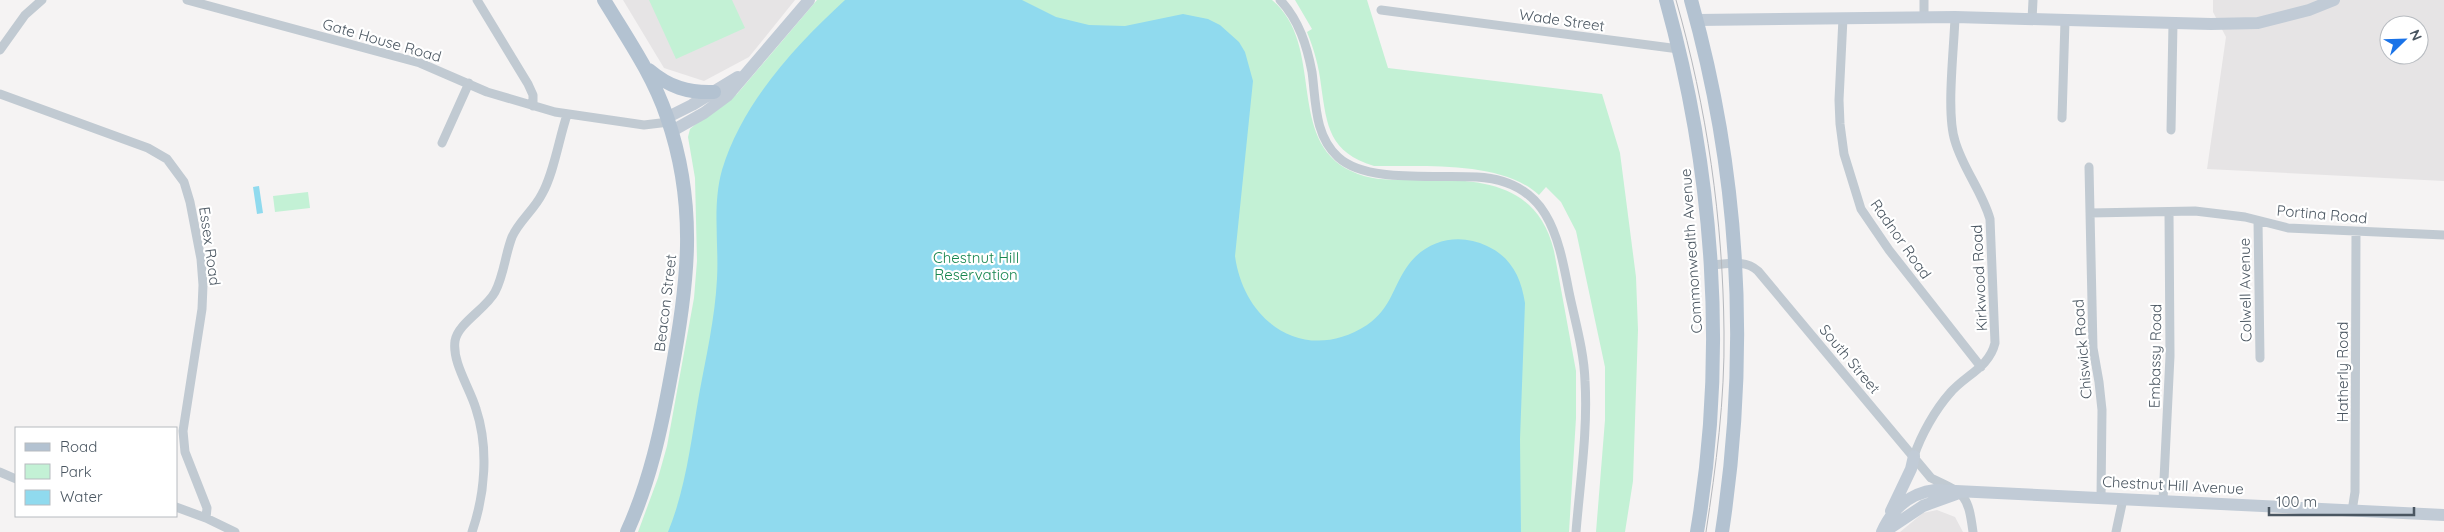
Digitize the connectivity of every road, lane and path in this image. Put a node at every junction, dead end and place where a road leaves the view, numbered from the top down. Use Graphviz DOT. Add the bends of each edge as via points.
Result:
graph roads {
  1 [pos="42,0"];
  2 [pos="187,0"];
  3 [pos="477,0"];
  4 [pos="604,0"];
  5 [pos="809,0"];
  6 [pos="1280,0"];
  7 [pos="1666,0"];
  8 [pos="1691,0"];
  9 [pos="1924,0"];
  10 [pos="2033,0"];
  11 [pos="2334,0"];
  12 [pos="1381,10"];
  13 [pos="1955,17"];
  14 [pos="1843,18"];
  15 [pos="1924,18"];
  16 [pos="1697,20"];
  17 [pos="2032,20"];
  18 [pos="2065,20"];
  19 [pos="2174,23"];
  20 [pos="1679,49"];
  21 [pos="0,50"];
  22 [pos="645,66"];
  23 [pos="751,69"];
  24 [pos="469,83"];
  25 [pos="714,92"];
  26 [pos="0,94"];
  27 [pos="533,106"];
  28 [pos="566,115"];
  29 [pos="2062,118"];
  30 [pos="669,124"];
  31 [pos="2171,130"];
  32 [pos="442,142"];
  33 [pos="2089,167"];
  34 [pos="2169,212"];
  35 [pos="2090,213"];
  36 [pos="2258,221"];
  37 [pos="2356,232"];
  38 [pos="2444,235"];
  39 [pos="1736,263"];
  40 [pos="1712,265"];
  41 [pos="2260,358"];
  42 [pos="1981,367"];
  43 [pos="1914,456"];
  44 [pos="0,472"];
  45 [pos="15,479"];
  46 [pos="1961,492"];
  47 [pos="2101,498"];
  48 [pos="2123,499"];
  49 [pos="2163,500"];
  50 [pos="178,507"];
  51 [pos="2352,511"];
  52 [pos="2444,515"];
  53 [pos="206,518"];
  54 [pos="1884,528"];
  55 [pos="235,532"];
  56 [pos="472,532"];
  57 [pos="627,532"];
  58 [pos="1576,532"];
  59 [pos="1697,532"];
  60 [pos="1722,532"];
  61 [pos="1973,532"];
  62 [pos="2116,532"];
  1 -- 21 [label="street" via="25,15"];
  2 -- 24 [label="street, Gate House Road" via="420,62"];
  3 -- 27 [label="street" via="528,84"];
  4 -- 22 [label="main road, Beacon Street"];
  5 -- 23 [label="main road"];
  6 -- 58 [label="street" via="1302,34 1310,62 1319,124 1326,142 1338,157 1370,173 1477,176 1500,181 1539,204 1553,226 1561,250 1585,379"];
  7 -- 20 [label="main road, Commonwealth Avenue"];
  8 -- 16 [label="main road"];
  9 -- 15 [label="street"];
  10 -- 17 [label="street"];
  11 -- 19 [label="main road" via="2310,10 2258,23"];
  12 -- 20 [label="street, Wade Street"];
  13 -- 15 [label="main road"];
  13 -- 17 [label="main road"];
  13 -- 42 [label="street, Kirkwood Road" via="1951,114 1954,139 1961,159 1986,204 1990,219 1996,336 1991,356"];
  14 -- 15 [label="main road"];
  14 -- 16 [label="main road"];
  14 -- 42 [label="street, Radnor Road" via="1840,124 1844,154 1861,209"];
  16 -- 39 [label="main road" via="1721,132"];
  17 -- 18 [label="main road"];
  18 -- 19 [label="main road"];
  18 -- 29 [label="street"];
  19 -- 31 [label="street"];
  20 -- 40 [label="main road, Commonwealth Avenue" via="1702,164"];
  22 -- 25 [label="main road" via="679,89"];
  22 -- 30 [label="main road, Beacon Street"];
  23 -- 25 [label="main road"];
  23 -- 30 [label="main road" via="716,104"];
  24 -- 27 [label="street, Gate House Road"];
  24 -- 32 [label="street"];
  25 -- 30 [label="main road"];
  26 -- 53 [label="street, Essex Road" via="148,148 166,159 184,182 201,259 204,297 183,442 191,472 207,508"];
  27 -- 28 [label="street, Gate House Road"];
  28 -- 30 [label="street, Gate House Road" via="644,125"];
  28 -- 56 [label="street" via="546,186 517,228 495,291 486,305 461,328 456,339 456,355 480,419 483,443 482,488"];
  30 -- 57 [label="main road, Beacon Street" via="687,210 685,297 656,453"];
  33 -- 35 [label="street, Chiswick Road"];
  34 -- 35 [label="street, Portina Road"];
  34 -- 36 [label="street, Portina Road" via="2202,212"];
  34 -- 49 [label="street, Embassy Road" via="2170,356"];
  35 -- 47 [label="street, Chiswick Road" via="2093,348 2102,410"];
  36 -- 37 [label="street, Portina Road" via="2288,228"];
  36 -- 41 [label="street, Colwell Avenue"];
  37 -- 38 [label="street, Portina Road"];
  37 -- 51 [label="street, Hatherly Road" via="2355,492"];
  39 -- 40 [label="street, South Street"];
  39 -- 43 [label="street, South Street" via="1747,264 1758,271"];
  39 -- 60 [label="main road" via="1736,394"];
  40 -- 59 [label="main road, Commonwealth Avenue" via="1711,399 1706,472"];
  42 -- 43 [label="street, Kirkwood Road" via="1948,395"];
  43 -- 46 [label="street, South Street" via="1931,478"];
  43 -- 54 [label="main road"];
  44 -- 45 [label="street"];
  46 -- 47 [label="main road, Chestnut Hill Avenue"];
  46 -- 54 [label="main road, Chestnut Hill Avenue" via="1935,490 1923,493 1903,503"];
  46 -- 61 [label="street" via="1970,507"];
  47 -- 48 [label="main road, Chestnut Hill Avenue"];
  48 -- 49 [label="main road, Chestnut Hill Avenue"];
  48 -- 62 [label="street"];
  49 -- 51 [label="main road, Chestnut Hill Avenue"];
  50 -- 53 [label="street"];
  51 -- 52 [label="main road, Chestnut Hill Avenue"];
  53 -- 55 [label="street"];
}
